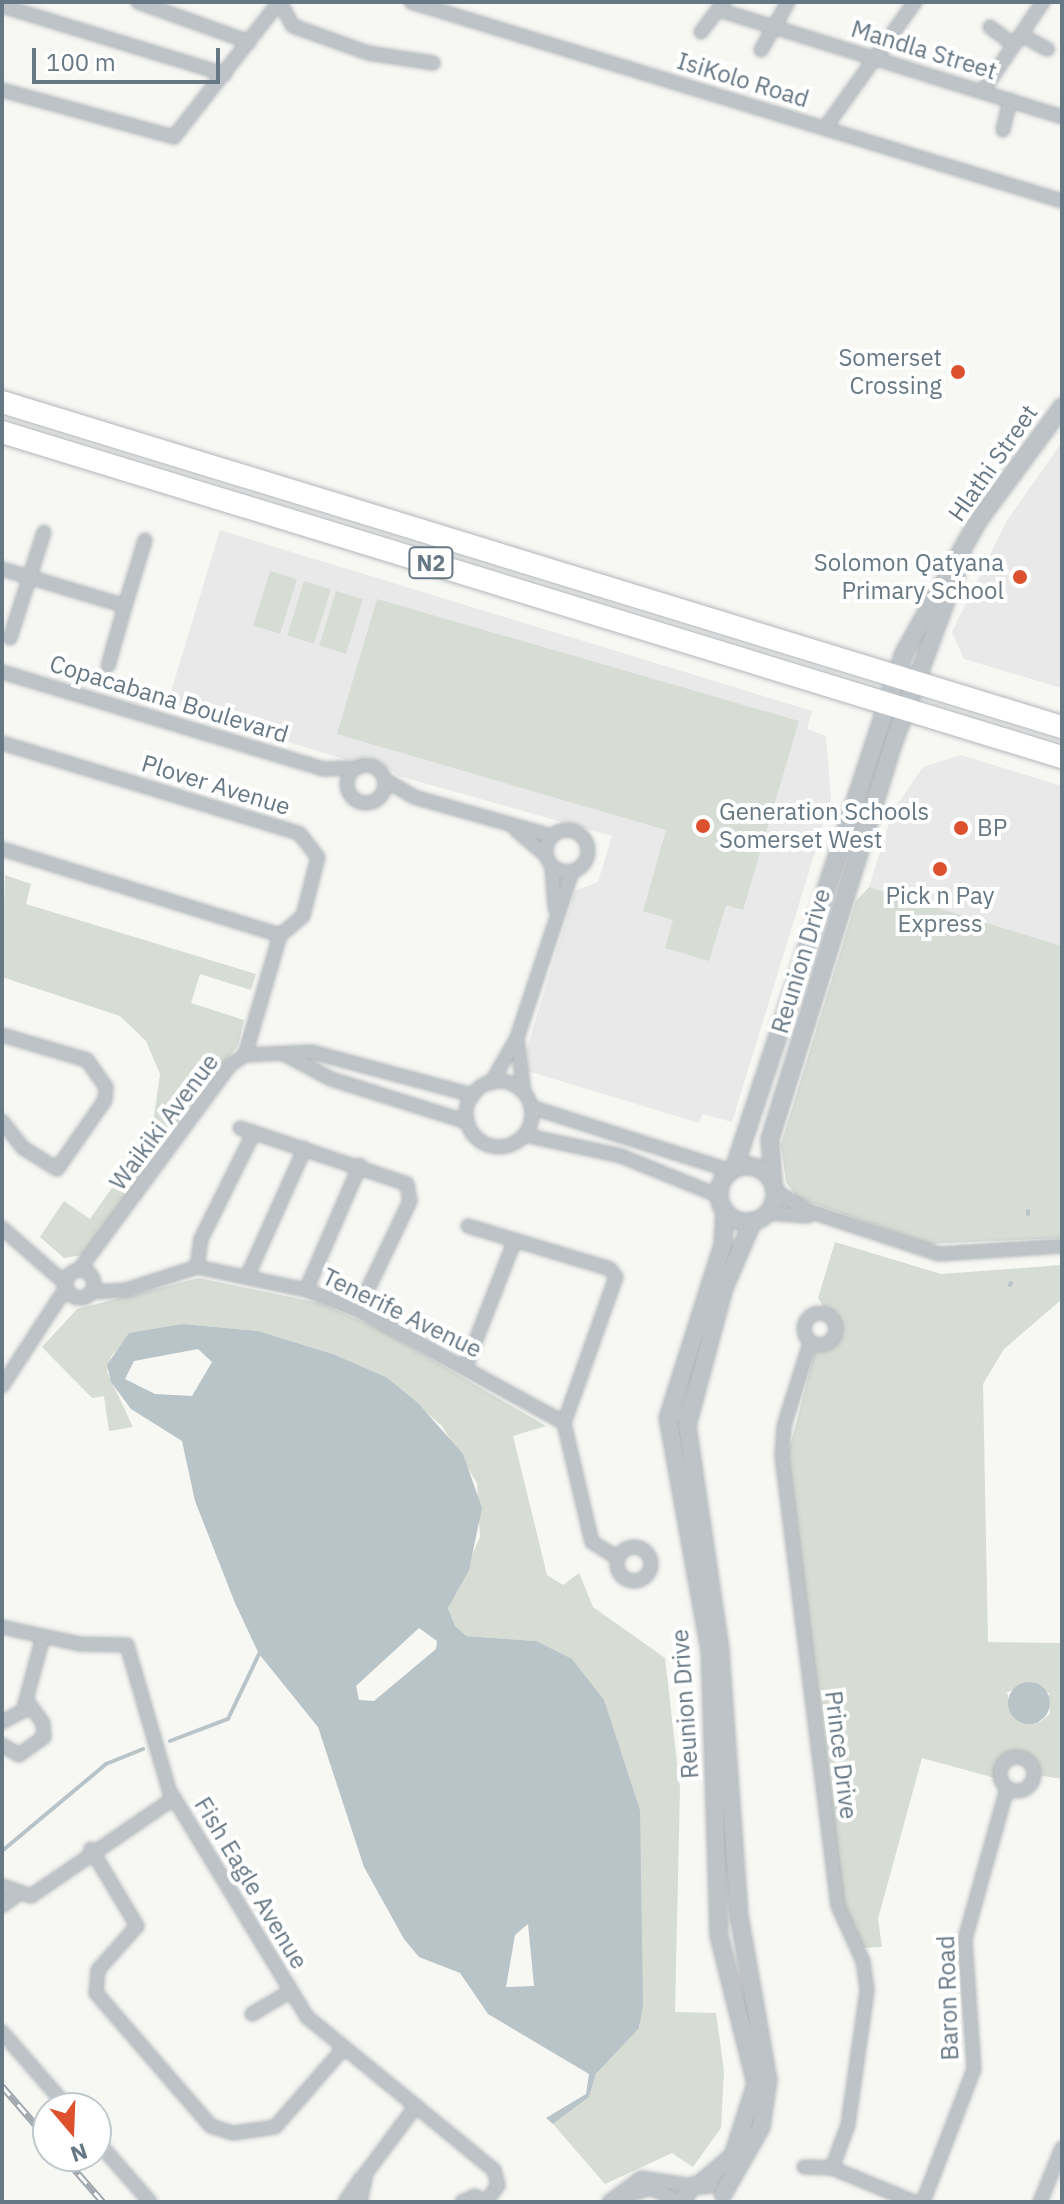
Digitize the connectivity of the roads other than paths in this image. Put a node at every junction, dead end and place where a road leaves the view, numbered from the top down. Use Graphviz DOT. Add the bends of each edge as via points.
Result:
graph roads {
  1 [pos="138,2"];
  2 [pos="279,2"];
  3 [pos="411,2"];
  4 [pos="788,2"];
  5 [pos="915,2"];
  6 [pos="1043,2"];
  7 [pos="2,6"];
  8 [pos="722,6"];
  9 [pos="772,25"];
  10 [pos="990,27"];
  11 [pos="701,32"];
  12 [pos="1017,40"];
  13 [pos="249,42"];
  14 [pos="1047,49"];
  15 [pos="761,50"];
  16 [pos="875,58"];
  17 [pos="433,63"];
  18 [pos="225,74"];
  19 [pos="2,90"];
  20 [pos="982,92"];
  21 [pos="1010,100"];
  22 [pos="1062,117"];
  23 [pos="825,128"];
  24 [pos="1003,130"];
  25 [pos="1062,201"];
  26 [pos="2,402"];
  27 [pos="1062,407"];
  28 [pos="2,432"];
  29 [pos="44,532"];
  30 [pos="145,540"];
  31 [pos="2,569"];
  32 [pos="28,577"];
  33 [pos="125,606"];
  34 [pos="10,638"];
  35 [pos="108,666"];
  36 [pos="2,672"];
  37 [pos="906,678"];
  38 [pos="896,706"];
  39 [pos="1062,727"];
  40 [pos="2,743"];
  41 [pos="1062,757"];
  42 [pos="356,768"];
  43 [pos="323,769"];
  44 [pos="385,780"];
  45 [pos="348,789"];
  46 [pos="380,797"];
  47 [pos="414,797"];
  48 [pos="513,828"];
  49 [pos="552,836"];
  50 [pos="2,849"];
  51 [pos="549,861"];
  52 [pos="572,872"];
  53 [pos="555,912"];
  54 [pos="280,935"];
  55 [pos="2,1035"];
  56 [pos="517,1038"];
  57 [pos="281,1052"];
  58 [pos="245,1055"];
  59 [pos="491,1083"];
  60 [pos="524,1092"];
  61 [pos="473,1095"];
  62 [pos="531,1107"];
  63 [pos="2,1121"];
  64 [pos="467,1122"];
  65 [pos="240,1128"];
  66 [pos="254,1132"];
  67 [pos="524,1135"];
  68 [pos="305,1148"];
  69 [pos="360,1165"];
  70 [pos="733,1170"];
  71 [pos="774,1187"];
  72 [pos="722,1203"];
  73 [pos="760,1217"];
  74 [pos="846,1225"];
  75 [pos="468,1226"];
  76 [pos="2,1228"];
  77 [pos="515,1240"];
  78 [pos="1062,1246"];
  79 [pos="197,1267"];
  80 [pos="247,1277"];
  81 [pos="79,1283"];
  82 [pos="306,1290"];
  83 [pos="358,1310"];
  84 [pos="810,1343"];
  85 [pos="465,1368"];
  86 [pos="2,1386"];
  87 [pos="564,1423"];
  88 [pos="618,1558"];
  89 [pos="2,1627"];
  90 [pos="43,1637"];
  91 [pos="27,1701"];
  92 [pos="2,1722"];
  93 [pos="2,1745"];
  94 [pos="1007,1789"];
  95 [pos="174,1798"];
  96 [pos="91,1849"];
  97 [pos="2,1886"];
  98 [pos="16,1896"];
  99 [pos="2,1906"];
  100 [pos="291,1991"];
  101 [pos="252,2014"];
  102 [pos="2,2032"];
  103 [pos="344,2048"];
  104 [pos="54,2092"];
  105 [pos="416,2106"];
  106 [pos="1062,2148"];
  107 [pos="112,2158"];
  108 [pos="804,2167"];
  109 [pos="832,2168"];
  110 [pos="366,2173"];
  111 [pos="697,2184"];
  112 [pos="724,2198"];
  113 [pos="150,2202"];
  114 [pos="346,2202"];
  115 [pos="354,2202"];
  116 [pos="360,2202"];
  117 [pos="462,2202"];
  118 [pos="486,2202"];
  119 [pos="609,2202"];
  120 [pos="681,2202"];
  121 [pos="914,2202"];
  122 [pos="923,2202"];
  123 [pos="1040,2202"];
  1 -- 13 [label="street"];
  2 -- 13 [label="street"];
  2 -- 17 [label="street" via="293,26 368,53"];
  3 -- 23 [label="street, IsiKolo Road"];
  4 -- 9 [label="street"];
  5 -- 16 [label="street"];
  6 -- 12 [label="street"];
  7 -- 18 [label="street"];
  8 -- 9 [label="street, Mandla Street"];
  8 -- 11 [label="street"];
  9 -- 15 [label="street"];
  9 -- 16 [label="street, Mandla Street"];
  10 -- 12 [label="street"];
  12 -- 14 [label="street"];
  12 -- 20 [label="street"];
  13 -- 18 [label="street"];
  16 -- 20 [label="street, Mandla Street"];
  16 -- 23 [label="street"];
  18 -- 19 [label="street" via="192,122 164,139"];
  20 -- 21 [label="street, Mandla Street"];
  21 -- 22 [label="street, Mandla Street"];
  21 -- 24 [label="street"];
  23 -- 25 [label="street, IsiKolo Road"];
  26 -- 37 [label="highway, N2"];
  27 -- 37 [label="street, Hlathi Street" via="935,589"];
  28 -- 38 [label="highway, N2"];
  29 -- 32 [label="street"];
  30 -- 33 [label="street, Copacabana Boulevard"];
  31 -- 32 [label="street"];
  32 -- 33 [label="street"];
  32 -- 34 [label="street"];
  33 -- 35 [label="street, Copacabana Boulevard"];
  36 -- 43 [label="street, Copacabana Boulevard"];
  37 -- 38 [label="street, Hlathi Street"];
  37 -- 39 [label="highway, N2"];
  38 -- 41 [label="highway, N2"];
  38 -- 70 [label="street, Reunion Drive"];
  38 -- 71 [label="street, Reunion Drive" via="770,1139"];
  40 -- 54 [label="street, Plover Avenue" via="308,839 318,857 303,916"];
  42 -- 43 [label="street, Copacabana Boulevard"];
  42 -- 44 [label="street" via="374,767"];
  42 -- 45 [label="street"];
  43 -- 45 [label="street, Copacabana Boulevard"];
  44 -- 46 [label="street"];
  44 -- 47 [label="street"];
  45 -- 46 [label="street" via="360,802"];
  46 -- 47 [label="street"];
  47 -- 48 [label="street"];
  48 -- 49 [label="street"];
  48 -- 51 [label="street"];
  49 -- 51 [label="street"];
  49 -- 52 [label="street" via="572,830 584,838 587,859"];
  50 -- 54 [label="street"];
  51 -- 52 [label="street"];
  51 -- 53 [label="street"];
  52 -- 53 [label="street"];
  53 -- 56 [label="street"];
  54 -- 58 [label="street, Plover Avenue"];
  55 -- 63 [label="street" via="87,1060 106,1087 105,1100 57,1169 23,1148"];
  56 -- 59 [label="street"];
  56 -- 60 [label="street"];
  57 -- 58 [label="street, Waikiki Avenue"];
  57 -- 61 [label="street, Waikiki Avenue" via="312,1052"];
  57 -- 64 [label="street" via="331,1079"];
  58 -- 81 [label="street, Waikiki Avenue" via="230,1065"];
  59 -- 60 [label="street"];
  59 -- 61 [label="street"];
  60 -- 62 [label="street"];
  61 -- 64 [label="street"];
  62 -- 67 [label="street"];
  62 -- 70 [label="street"];
  64 -- 67 [label="street" via="488,1145 510,1145"];
  65 -- 66 [label="street"];
  66 -- 68 [label="street"];
  66 -- 79 [label="street" via="201,1239"];
  67 -- 72 [label="street" via="634,1160"];
  68 -- 69 [label="street"];
  68 -- 80 [label="street"];
  69 -- 82 [label="street"];
  69 -- 83 [label="street" via="398,1177 410,1201"];
  70 -- 71 [label="street" via="760,1169"];
  70 -- 72 [label="street, Reunion Drive"];
  71 -- 73 [label="street, Reunion Drive"];
  71 -- 74 [label="street"];
  72 -- 73 [label="street"];
  72 -- 111 [label="street, Reunion Drive" via="723,1245 668,1428 710,1651 720,1944 756,2084 733,2156"];
  73 -- 74 [label="street"];
  73 -- 112 [label="street, Reunion Drive" via="719,1302 687,1426 720,1649 737,1904 768,2080 761,2127"];
  74 -- 78 [label="street" via="939,1254"];
  75 -- 77 [label="street"];
  76 -- 81 [label="street"];
  77 -- 85 [label="street"];
  77 -- 87 [label="street" via="610,1269 616,1277"];
  79 -- 80 [label="street, Tenerife Avenue"];
  79 -- 81 [label="street, Tenerife Avenue" via="119,1291"];
  80 -- 82 [label="street, Tenerife Avenue"];
  81 -- 86 [label="street, Waikiki Avenue"];
  82 -- 83 [label="street, Tenerife Avenue"];
  83 -- 85 [label="street, Tenerife Avenue"];
  84 -- 109 [label="street, Prince Drive" via="782,1457 838,1906 863,1961 867,1991 848,2125"];
  85 -- 87 [label="street, Tenerife Avenue"];
  87 -- 88 [label="street" via="592,1542"];
  89 -- 90 [label="street"];
  90 -- 91 [label="street"];
  90 -- 95 [label="street, Fish Eagle Avenue" via="127,1645"];
  91 -- 92 [label="street"];
  91 -- 93 [label="street" via="43,1723 44,1737 19,1755"];
  94 -- 122 [label="street, Baron Road" via="965,1939 974,2069"];
  95 -- 96 [label="street"];
  95 -- 100 [label="street, Fish Eagle Avenue"];
  96 -- 98 [label="street" via="40,1891"];
  96 -- 103 [label="street" via="137,1926 95,1974 96,1993 211,2126 233,2133 275,2127"];
  97 -- 98 [label="street"];
  98 -- 99 [label="street"];
  100 -- 101 [label="street, Fish Eagle Avenue"];
  100 -- 103 [label="street, Fish Eagle Avenue" via="307,2017"];
  102 -- 104 [label="street"];
  103 -- 105 [label="street, Fish Eagle Avenue"];
  105 -- 110 [label="street"];
  105 -- 118 [label="street, Fish Eagle Avenue" via="494,2170 498,2185"];
  106 -- 123 [label="street"];
  107 -- 113 [label="street"];
  108 -- 109 [label="street"];
  109 -- 121 [label="street"];
  110 -- 114 [label="street"];
  110 -- 116 [label="street"];
  111 -- 112 [label="street"];
  111 -- 119 [label="street" via="641,2178"];
  111 -- 120 [label="street, Reunion Drive"];
  114 -- 115 [label="street"];
  117 -- 118 [label="street" via="475,2196"];
  119 -- 120 [label="street" via="651,2188"];
}
